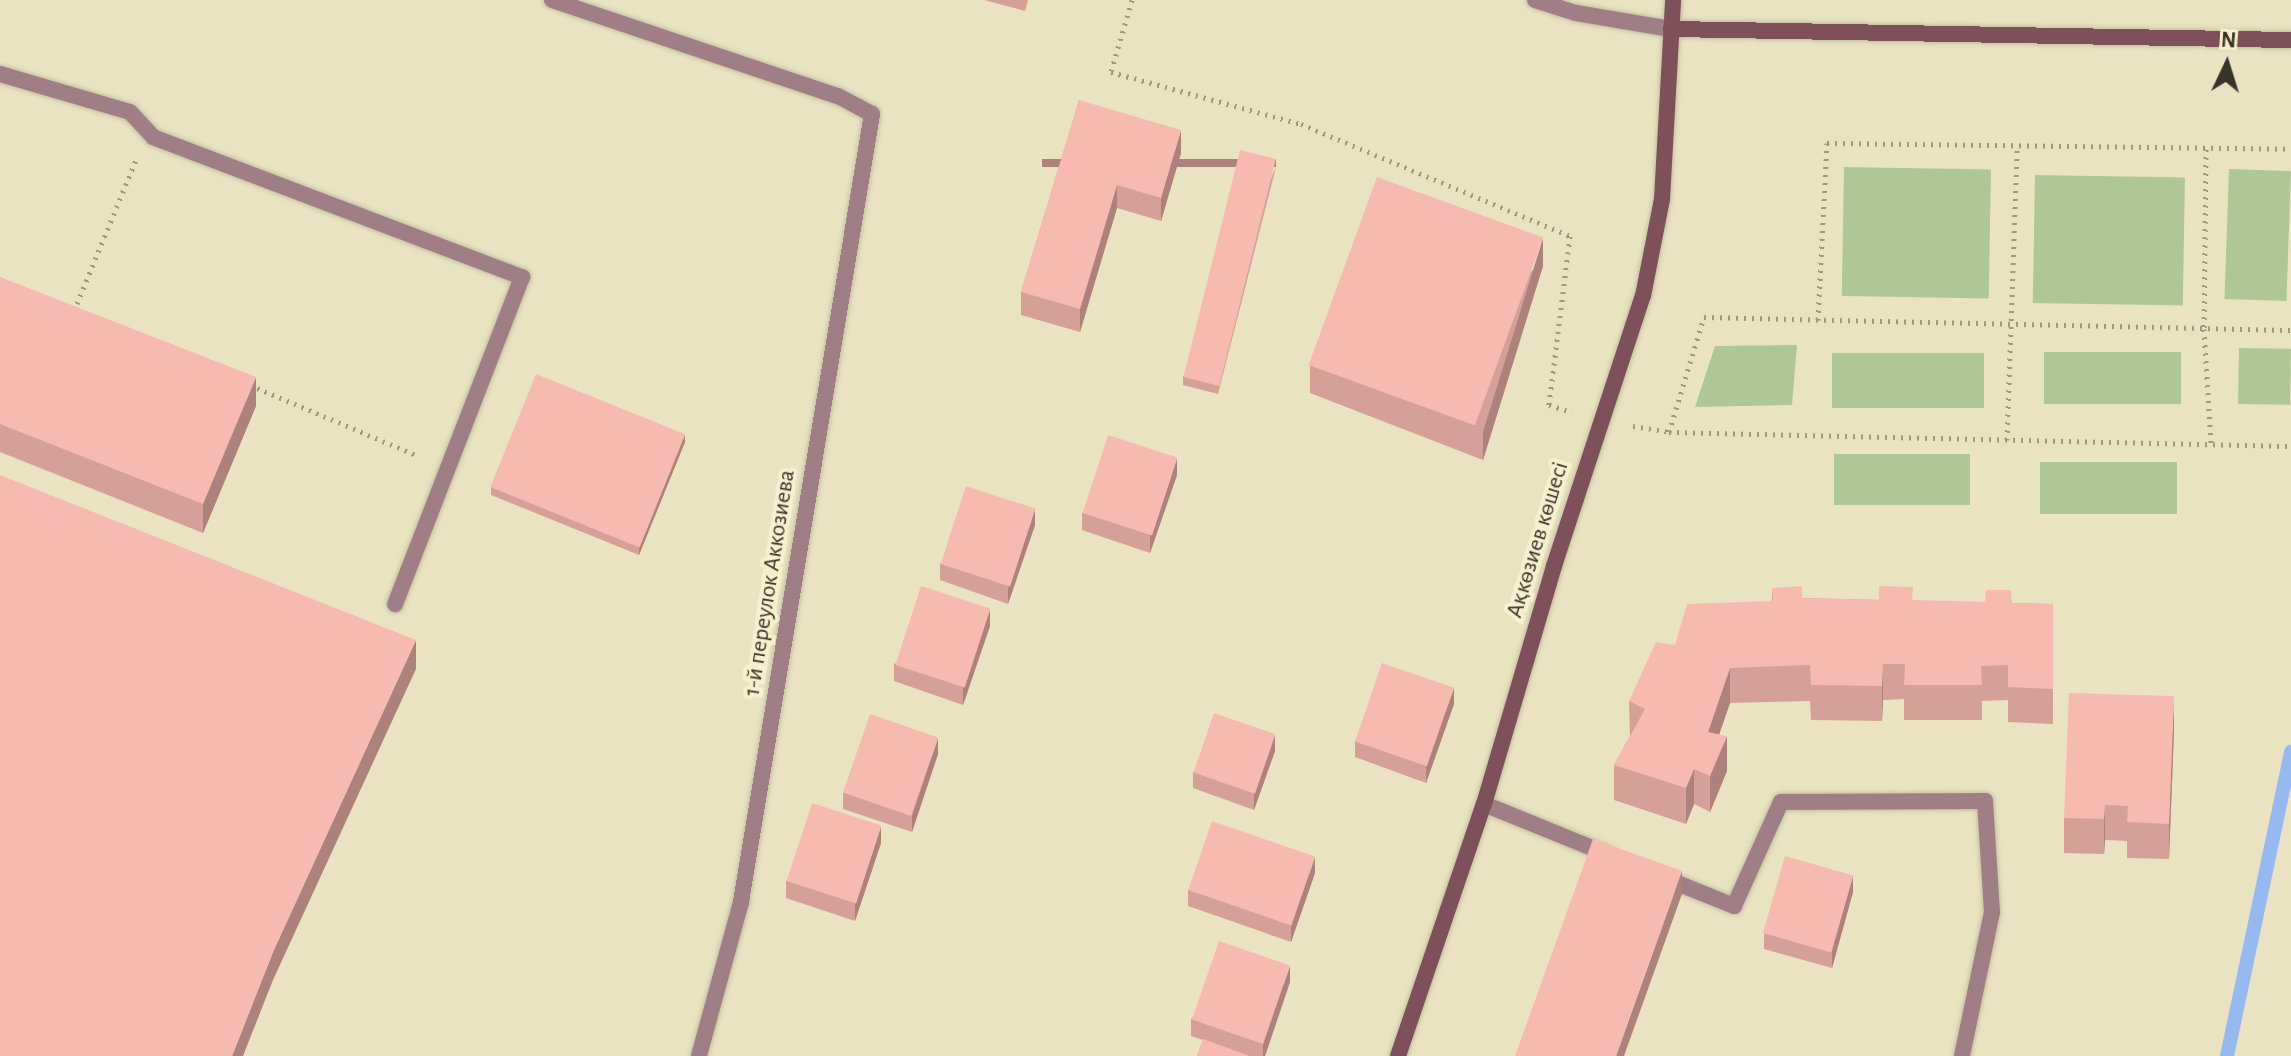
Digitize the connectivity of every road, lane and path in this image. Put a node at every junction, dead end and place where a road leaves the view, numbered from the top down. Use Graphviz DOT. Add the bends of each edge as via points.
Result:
graph roads {
  1 [pos="1132,0"];
  2 [pos="1535,0"];
  3 [pos="1673,0"];
  4 [pos="560,1"];
  5 [pos="1671,29"];
  6 [pos="2291,40"];
  7 [pos="0,74"];
  8 [pos="153,137"];
  9 [pos="2017,147"];
  10 [pos="2206,149"];
  11 [pos="2291,149"];
  12 [pos="64,306"];
  13 [pos="74,311"];
  14 [pos="89,317"];
  15 [pos="1818,320"];
  16 [pos="2007,325"];
  17 [pos="2204,329"];
  18 [pos="2291,330"];
  19 [pos="247,384"];
  20 [pos="1600,421"];
  21 [pos="1669,432"];
  22 [pos="2007,440"];
  23 [pos="2211,444"];
  24 [pos="2291,446"];
  25 [pos="448,469"];
  26 [pos="395,604"];
  27 [pos="1484,804"];
  28 [pos="699,1056"];
  29 [pos="1398,1056"];
  30 [pos="1962,1056"];
  1 -- 20 [label="path" via="1111,72 1301,124 1570,236 1549,405"];
  2 -- 5 [label="street" via="1576,13"];
  3 -- 5 [label="main road, Ақкөзиев көшесі"];
  4 -- 28 [label="street, 1-й переулок Аккозиева" via="838,96 872,114 741,902"];
  5 -- 6 [label="main road"];
  5 -- 20 [label="main road, Ақкөзиев көшесі" via="1662,199 1643,296"];
  7 -- 8 [label="street" via="130,112"];
  8 -- 13 [label="path" via="132,166"];
  8 -- 25 [label="street" via="522,277"];
  9 -- 10 [label="path"];
  9 -- 15 [label="path" via="1827,143"];
  9 -- 16 [label="path"];
  10 -- 11 [label="path"];
  10 -- 17 [label="path"];
  12 -- 13 [label="path"];
  13 -- 14 [label="path"];
  15 -- 16 [label="path"];
  15 -- 21 [label="path" via="1704,317"];
  16 -- 17 [label="path"];
  16 -- 22 [label="path"];
  17 -- 18 [label="path"];
  17 -- 23 [label="path"];
  19 -- 25 [label="path"];
  20 -- 21 [label="path"];
  20 -- 27 [label="main road, Ақкөзиев көшесі"];
  21 -- 22 [label="path"];
  22 -- 23 [label="path"];
  23 -- 24 [label="path"];
  25 -- 26 [label="street"];
  27 -- 29 [label="main road, Ақкөзиев көшесі"];
  27 -- 30 [label="street" via="1734,906 1781,802 1985,801 1992,912"];
}
